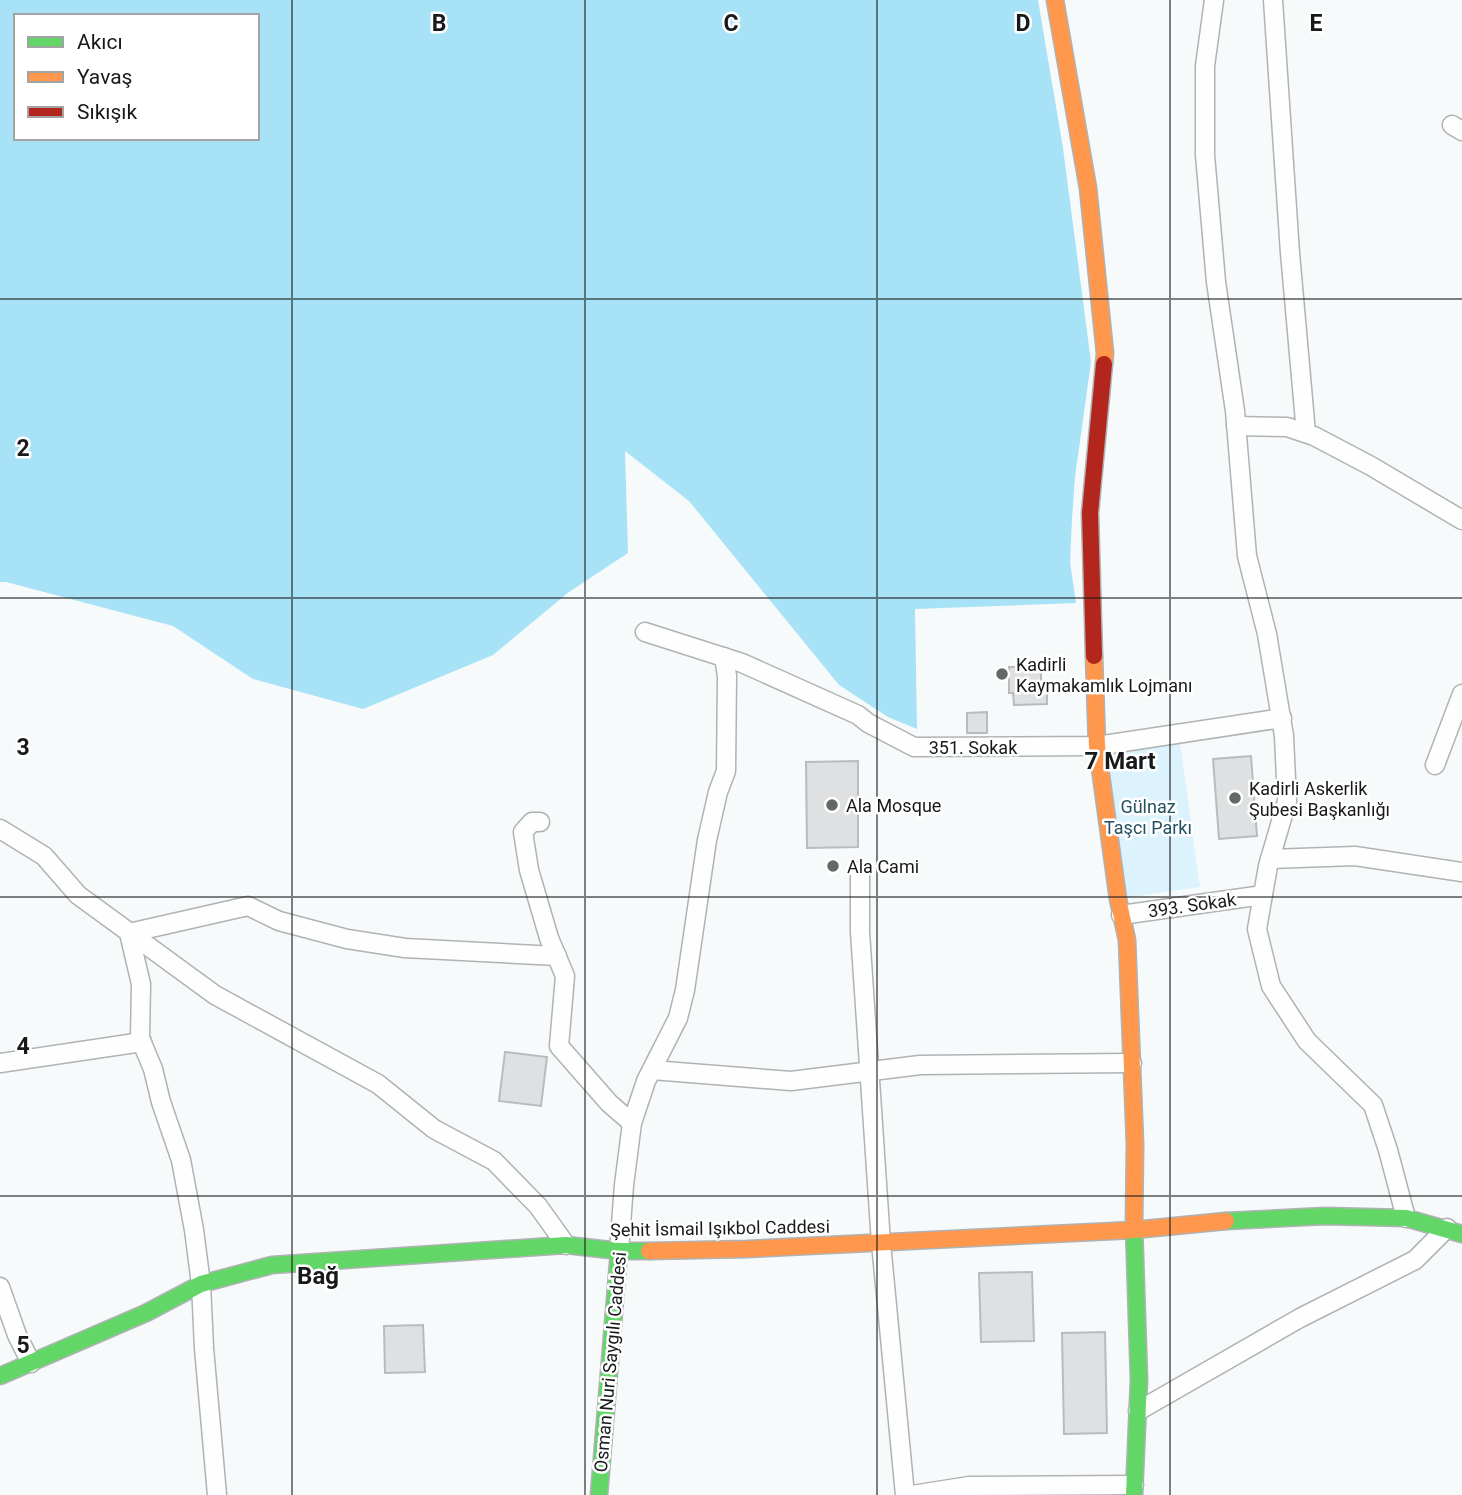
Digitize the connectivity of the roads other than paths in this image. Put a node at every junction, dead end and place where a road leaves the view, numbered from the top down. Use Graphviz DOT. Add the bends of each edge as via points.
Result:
graph roads {
  1 [pos="1055,0"];
  2 [pos="1214,0"];
  3 [pos="1273,0"];
  4 [pos="1236,426"];
  5 [pos="1306,433"];
  6 [pos="1462,520"];
  7 [pos="645,632"];
  8 [pos="724,657"];
  9 [pos="1462,694"];
  10 [pos="1282,718"];
  11 [pos="1097,746"];
  12 [pos="1435,765"];
  13 [pos="540,822"];
  14 [pos="0,829"];
  15 [pos="1270,859"];
  16 [pos="860,871"];
  17 [pos="1462,872"];
  18 [pos="1263,895"];
  19 [pos="1121,915"];
  20 [pos="129,933"];
  21 [pos="557,956"];
  22 [pos="142,1042"];
  23 [pos="0,1063"];
  24 [pos="1132,1063"];
  25 [pos="652,1070"];
  26 [pos="869,1072"];
  27 [pos="632,1122"];
  28 [pos="1406,1219"];
  29 [pos="1457,1227"];
  30 [pos="1134,1230"];
  31 [pos="881,1243"];
  32 [pos="566,1245"];
  33 [pos="620,1251"];
  34 [pos="201,1284"];
  35 [pos="0,1287"];
  36 [pos="31,1363"];
  37 [pos="0,1376"];
  38 [pos="1138,1411"];
  39 [pos="1134,1490"];
  40 [pos="217,1495"];
  41 [pos="599,1495"];
  42 [pos="905,1495"];
  43 [pos="912,1495"];
  1 -- 11 [label="street" via="1088,188 1105,353 1090,513"];
  2 -- 4 [label="street" via="1205,66 1205,155 1216,282"];
  3 -- 5 [label="street"];
  4 -- 5 [label="street" via="1287,427"];
  4 -- 10 [label="street" via="1247,556"];
  5 -- 6 [label="street"];
  7 -- 8 [label="street, 351. Sokak"];
  8 -- 11 [label="street, 351. Sokak" via="858,715 914,747"];
  8 -- 25 [label="street, Osman Nuri Saygılı Caddesi" via="726,771 707,840 685,990 678,1018"];
  9 -- 12 [label="street"];
  10 -- 11 [label="street, 351. Sokak"];
  10 -- 15 [label="street" via="1287,801"];
  11 -- 19 [label="street"];
  13 -- 21 [label="street" via="532,822 523,832 529,870"];
  14 -- 20 [label="street" via="44,856 78,895"];
  15 -- 17 [label="street" via="1355,856"];
  15 -- 18 [label="street"];
  16 -- 26 [label="street"];
  18 -- 19 [label="street, 393. Sokak"];
  18 -- 28 [label="street" via="1257,929 1271,986 1307,1041 1373,1105"];
  19 -- 24 [label="street" via="1127,940"];
  20 -- 21 [label="street" via="248,906 347,939 405,948"];
  20 -- 22 [label="street" via="141,984"];
  20 -- 32 [label="street" via="215,995 379,1084 434,1129 494,1161 538,1206"];
  21 -- 27 [label="street" via="565,976 559,1046"];
  22 -- 23 [label="street"];
  22 -- 34 [label="street" via="181,1160"];
  24 -- 26 [label="street" via="920,1065"];
  24 -- 30 [label="street"];
  25 -- 26 [label="street" via="791,1081"];
  25 -- 27 [label="street, Osman Nuri Saygılı Caddesi"];
  26 -- 31 [label="street"];
  27 -- 33 [label="street, Osman Nuri Saygılı Caddesi"];
  28 -- 29 [label="street, Şehit İsmail Işıkbol Caddesi"];
  28 -- 30 [label="street, Şehit İsmail Işıkbol Caddesi" via="1325,1216"];
  29 -- 38 [label="street" via="1415,1260 1300,1318"];
  30 -- 31 [label="street, Şehit İsmail Işıkbol Caddesi"];
  30 -- 38 [label="street"];
  31 -- 33 [label="street, Şehit İsmail Işıkbol Caddesi"];
  31 -- 42 [label="street"];
  32 -- 33 [label="street, Şehit İsmail Işıkbol Caddesi"];
  32 -- 34 [label="street, Şehit İsmail Işıkbol Caddesi" via="272,1265"];
  33 -- 41 [label="street, Osman Nuri Saygılı Caddesi"];
  34 -- 36 [label="street, Şehit İsmail Işıkbol Caddesi"];
  34 -- 40 [label="street"];
  35 -- 36 [label="street"];
  36 -- 37 [label="street, Şehit İsmail Işıkbol Caddesi"];
  38 -- 39 [label="street"];
  39 -- 43 [label="street" via="969,1486"];
}
